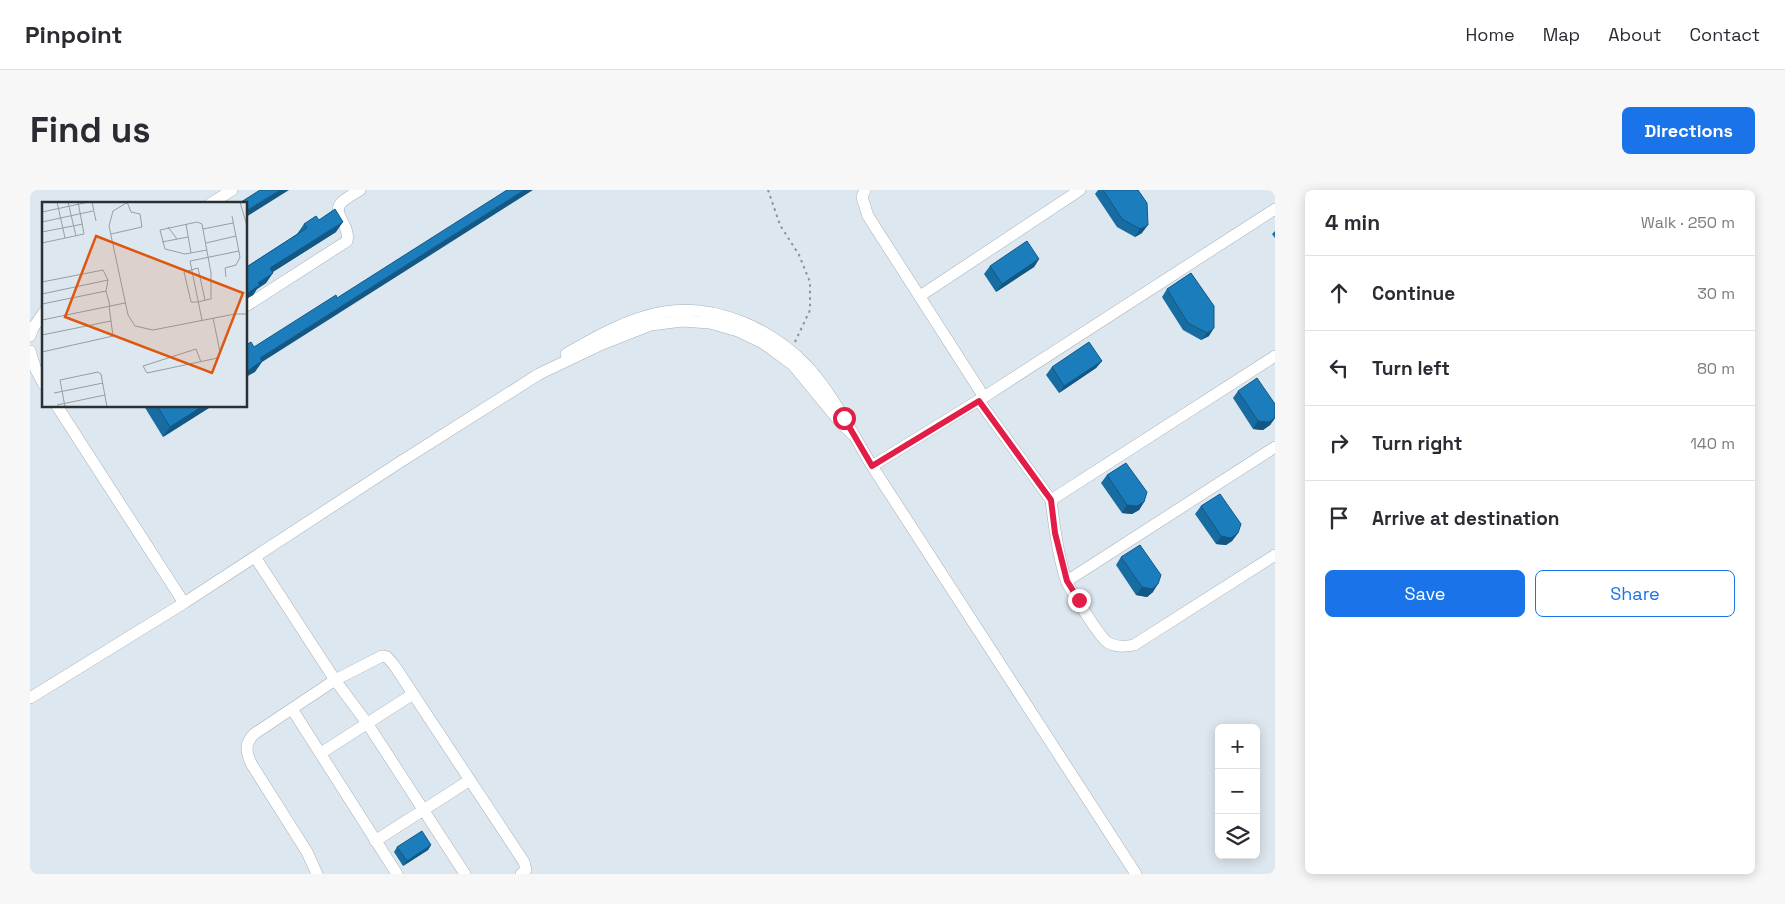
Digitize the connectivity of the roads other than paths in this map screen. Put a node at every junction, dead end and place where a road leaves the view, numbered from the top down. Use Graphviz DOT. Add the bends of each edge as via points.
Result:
graph roads {
  1 [pos="232,190"];
  2 [pos="360,190"];
  3 [pos="865,190"];
  4 [pos="1080,190"];
  5 [pos="213,202"];
  6 [pos="1275,208"];
  7 [pos="920,296"];
  8 [pos="248,305"];
  9 [pos="42,315"];
  10 [pos="30,336"];
  11 [pos="30,351"];
  12 [pos="1275,356"];
  13 [pos="539,374"];
  14 [pos="42,381"];
  15 [pos="982,399"];
  16 [pos="59,408"];
  17 [pos="852,434"];
  18 [pos="1275,446"];
  19 [pos="872,466"];
  20 [pos="1051,500"];
  21 [pos="1275,555"];
  22 [pos="255,557"];
  23 [pos="1067,581"];
  24 [pos="184,603"];
  25 [pos="335,680"];
  26 [pos="413,694"];
  27 [pos="30,698"];
  28 [pos="292,709"];
  29 [pos="367,723"];
  30 [pos="321,753"];
  31 [pos="470,780"];
  32 [pos="423,810"];
  33 [pos="375,840"];
  34 [pos="317,874"];
  35 [pos="397,874"];
  36 [pos="465,874"];
  37 [pos="521,874"];
  38 [pos="1136,874"];
  1 -- 5 [label="street"];
  2 -- 8 [label="street" via="339,206 338,214 347,230 347,241"];
  3 -- 7 [label="street" via="862,198 868,216"];
  4 -- 7 [label="street"];
  6 -- 15 [label="street"];
  7 -- 15 [label="street"];
  9 -- 10 [label="street"];
  11 -- 14 [label="street"];
  12 -- 20 [label="street"];
  13 -- 17 [label="street" via="651,324 710,323 738,331 776,351 793,365"];
  13 -- 17 [label="street" via="566,354 611,330 649,316 678,310 704,312 734,318 791,351 821,384"];
  13 -- 22 [label="street"];
  15 -- 19 [label="street"];
  15 -- 20 [label="street"];
  16 -- 24 [label="street"];
  17 -- 19 [label="street"];
  18 -- 23 [label="street"];
  19 -- 38 [label="street"];
  20 -- 23 [label="street"];
  21 -- 23 [label="street" via="1149,635 1124,647 1108,642 1098,633"];
  22 -- 24 [label="street"];
  22 -- 25 [label="street"];
  24 -- 27 [label="street"];
  25 -- 26 [label="street" via="382,656 391,660"];
  25 -- 28 [label="street"];
  25 -- 29 [label="street"];
  26 -- 29 [label="street"];
  26 -- 31 [label="street"];
  28 -- 30 [label="street"];
  28 -- 34 [label="street" via="254,734 246,746 252,765 307,852"];
  29 -- 30 [label="street"];
  29 -- 32 [label="street"];
  30 -- 33 [label="street"];
  31 -- 32 [label="street"];
  31 -- 37 [label="street" via="524,862 526,870"];
  32 -- 33 [label="street"];
  32 -- 36 [label="street"];
  33 -- 35 [label="street"];
}
